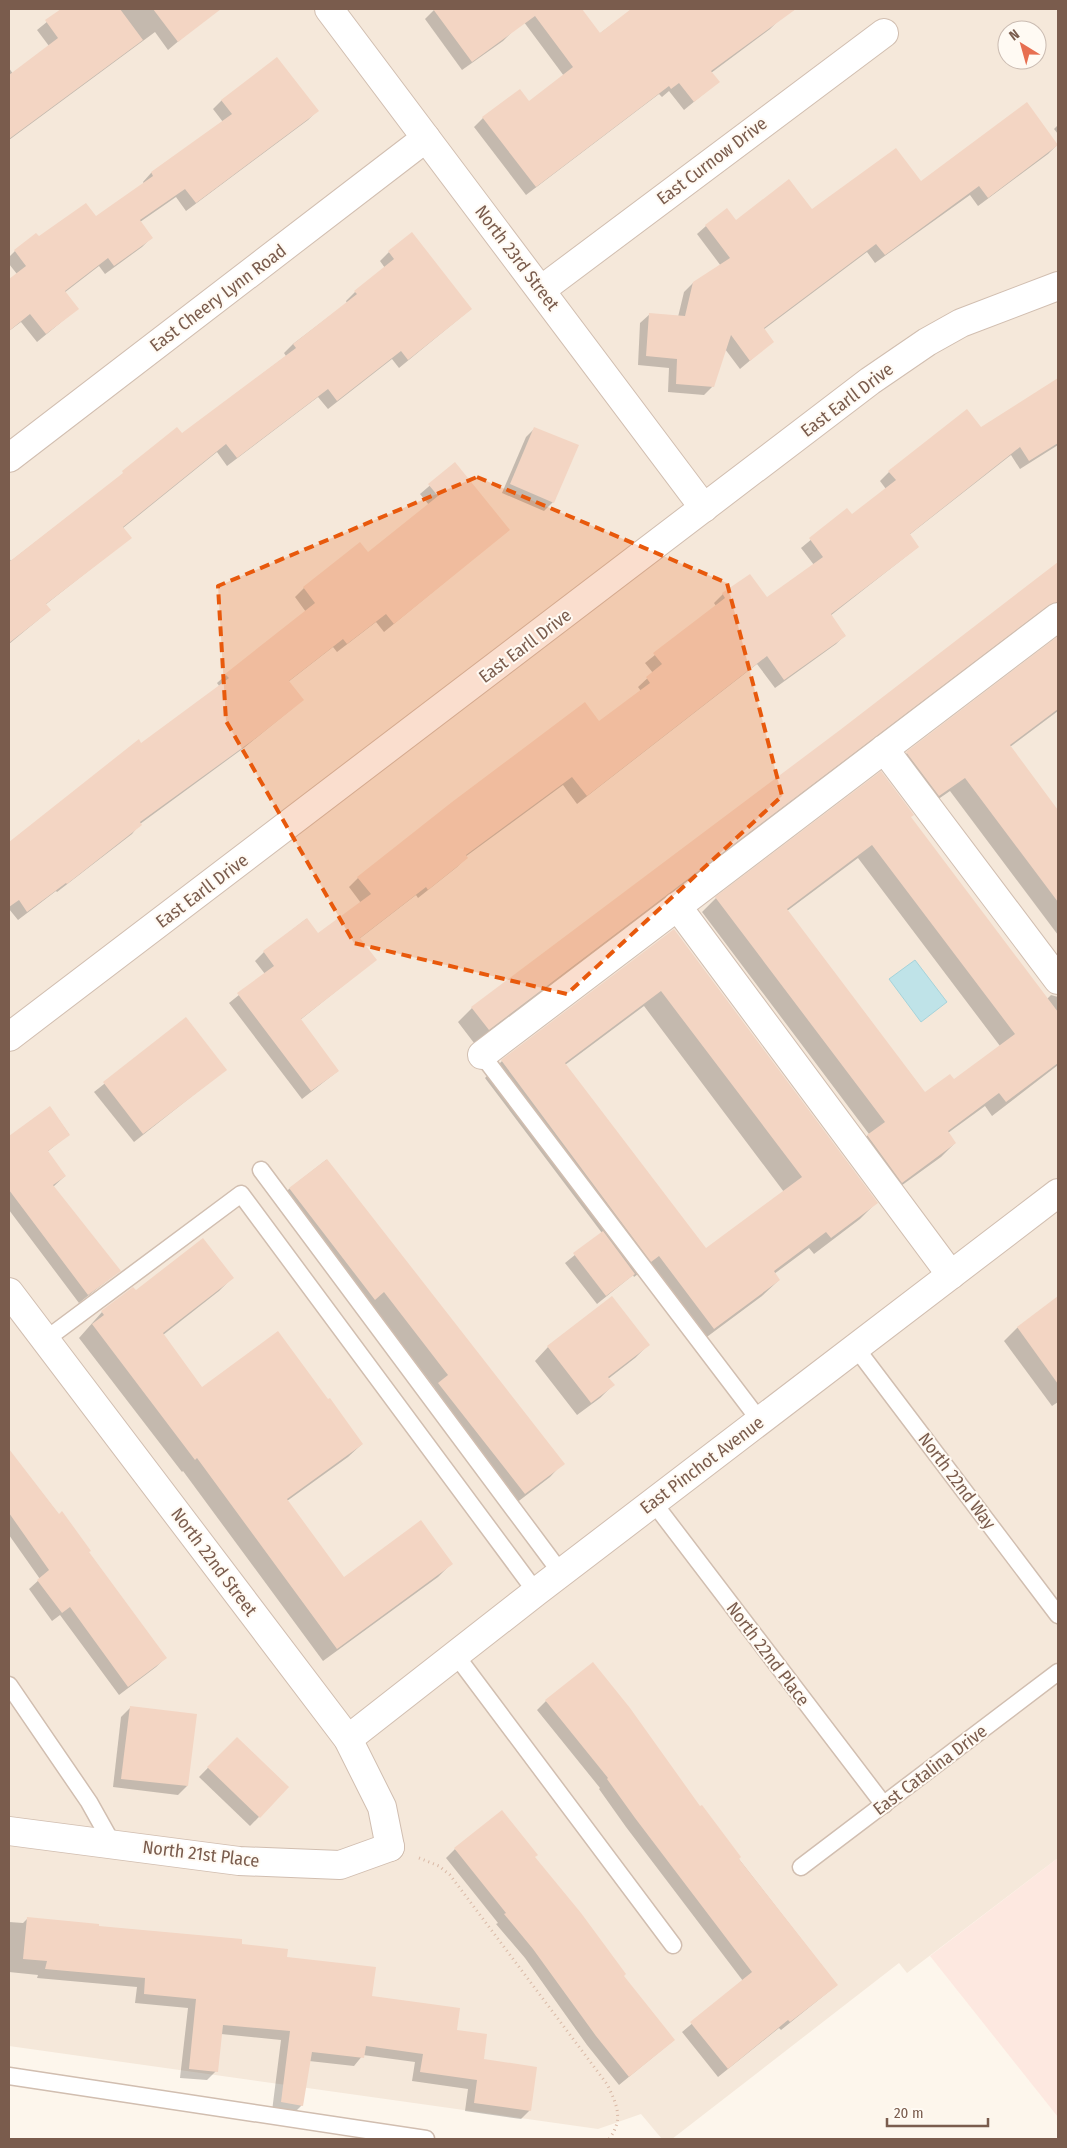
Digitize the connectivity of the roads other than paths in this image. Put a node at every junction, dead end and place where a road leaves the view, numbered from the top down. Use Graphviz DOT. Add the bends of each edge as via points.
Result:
graph roads {
  1 [pos="337,12"];
  2 [pos="884,33"];
  3 [pos="426,138"];
  4 [pos="1058,286"];
  5 [pos="541,290"];
  6 [pos="9,458"];
  7 [pos="704,508"];
  8 [pos="1058,617"];
  9 [pos="884,749"];
  10 [pos="677,906"];
  11 [pos="1058,980"];
  12 [pos="9,1037"];
  13 [pos="482,1054"];
  14 [pos="261,1170"];
  15 [pos="1058,1194"];
  16 [pos="951,1275"];
  17 [pos="9,1292"];
  18 [pos="45,1340"];
  19 [pos="856,1348"];
  20 [pos="760,1421"];
  21 [pos="653,1502"];
  22 [pos="561,1573"];
  23 [pos="536,1592"];
  24 [pos="1058,1615"];
  25 [pos="455,1654"];
  26 [pos="1058,1672"];
  27 [pos="9,1685"];
  28 [pos="348,1739"];
  29 [pos="884,1805"];
  30 [pos="9,1831"];
  31 [pos="112,1843"];
  32 [pos="390,1847"];
  33 [pos="801,1867"];
  34 [pos="673,1945"];
  35 [pos="9,2076"];
  36 [pos="426,2139"];
  1 -- 3 [label="street, North 23rd Street"];
  2 -- 5 [label="street, East Curnow Drive"];
  3 -- 5 [label="street, North 23rd Street"];
  3 -- 6 [label="street, East Cheery Lynn Road"];
  4 -- 7 [label="street, East Earll Drive" via="961,323 927,342 870,381"];
  5 -- 7 [label="street, North 23rd Street"];
  7 -- 12 [label="street, East Earll Drive"];
  8 -- 9 [label="street"];
  9 -- 10 [label="street"];
  9 -- 11 [label="street"];
  10 -- 13 [label="street"];
  10 -- 16 [label="street"];
  13 -- 20 [label="lane"];
  14 -- 22 [label="lane"];
  15 -- 16 [label="street, East Pinchot Avenue"];
  16 -- 19 [label="street, East Pinchot Avenue"];
  17 -- 18 [label="street, North 22nd Street"];
  18 -- 23 [label="lane" via="241,1194"];
  18 -- 28 [label="street, North 22nd Street"];
  19 -- 20 [label="street, East Pinchot Avenue"];
  19 -- 24 [label="lane, North 22nd Way"];
  20 -- 21 [label="street, East Pinchot Avenue"];
  21 -- 22 [label="street, East Pinchot Avenue"];
  21 -- 29 [label="lane, North 22nd Place"];
  22 -- 23 [label="street, East Pinchot Avenue"];
  23 -- 25 [label="street, East Pinchot Avenue"];
  25 -- 28 [label="street, East Pinchot Avenue"];
  25 -- 34 [label="lane"];
  26 -- 29 [label="lane, East Catalina Drive"];
  27 -- 31 [label="lane" via="89,1802"];
  28 -- 32 [label="street, North 22nd Street" via="382,1807"];
  29 -- 33 [label="lane, East Catalina Drive"];
  30 -- 31 [label="street, North 21st Place"];
  31 -- 32 [label="street, North 21st Place" via="239,1861 340,1865"];
  35 -- 36 [label="lane"];
}
